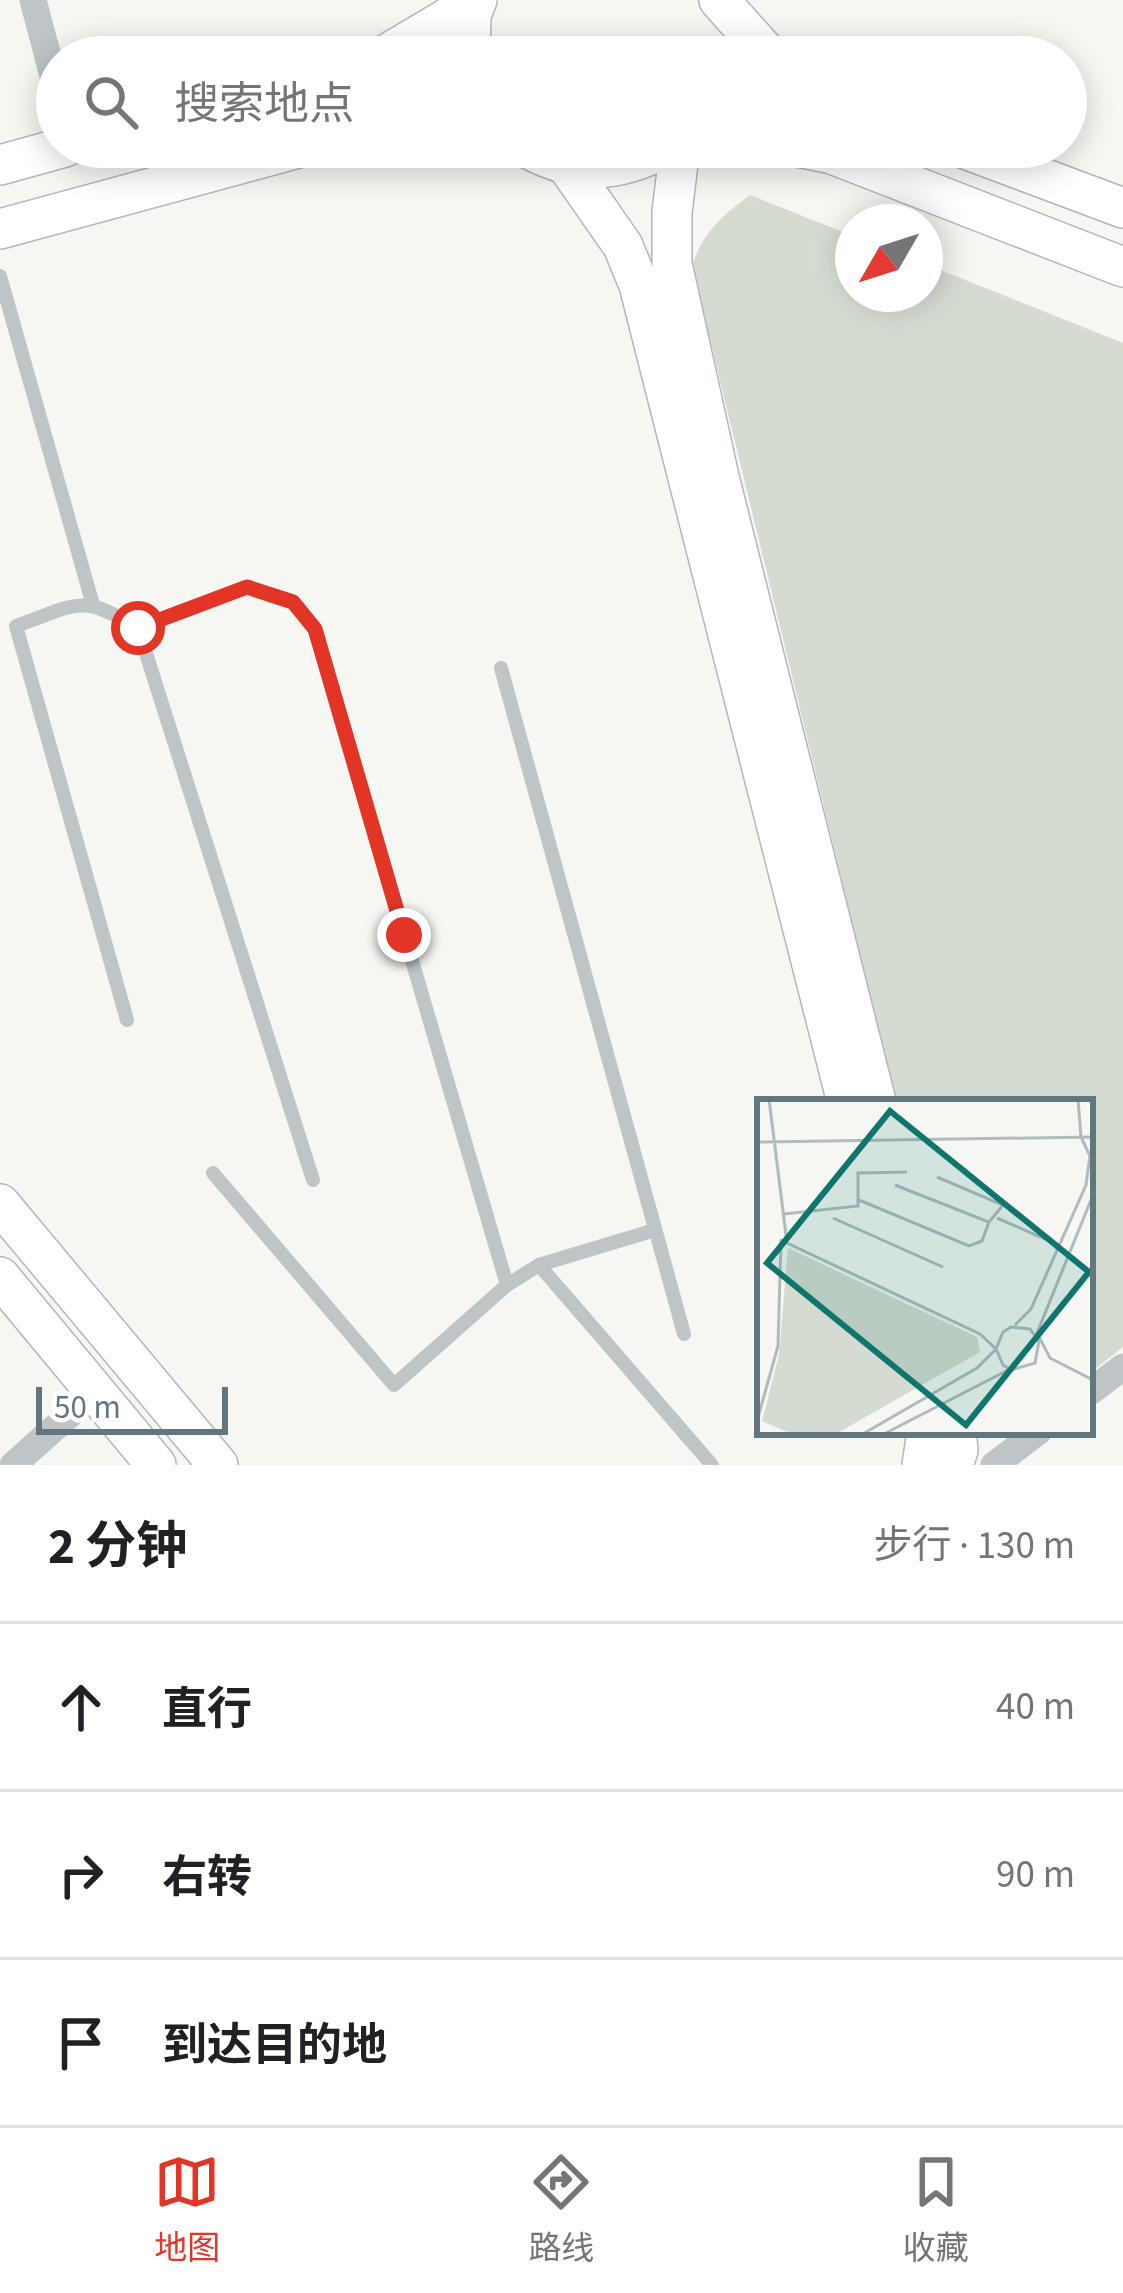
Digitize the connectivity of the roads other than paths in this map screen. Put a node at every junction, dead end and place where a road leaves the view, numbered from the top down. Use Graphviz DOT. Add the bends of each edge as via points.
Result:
graph roads {
  1 [pos="33,0"];
  2 [pos="466,0"];
  3 [pos="477,0"];
  4 [pos="718,0"];
  5 [pos="42,36"];
  6 [pos="417,36"];
  7 [pos="470,36"];
  8 [pos="723,36"];
  9 [pos="751,36"];
  10 [pos="36,155"];
  11 [pos="0,164"];
  12 [pos="225,168"];
  13 [pos="569,168"];
  14 [pos="677,168"];
  15 [pos="868,168"];
  16 [pos="1016,168"];
  17 [pos="1123,208"];
  18 [pos="0,229"];
  19 [pos="1123,267"];
  20 [pos="0,276"];
  21 [pos="94,605"];
  22 [pos="138,628"];
  23 [pos="501,668"];
  24 [pos="127,1020"];
  25 [pos="846,1099"];
  26 [pos="875,1099"];
  27 [pos="213,1173"];
  28 [pos="314,1180"];
  29 [pos="0,1204"];
  30 [pos="655,1230"];
  31 [pos="539,1265"];
  32 [pos="0,1277"];
  33 [pos="506,1285"];
  34 [pos="684,1334"];
  35 [pos="1123,1367"];
  36 [pos="1093,1390"];
  37 [pos="95,1392"];
  38 [pos="927,1435"];
  39 [pos="956,1435"];
  40 [pos="1034,1435"];
  41 [pos="13,1465"];
  42 [pos="156,1465"];
  43 [pos="218,1465"];
  44 [pos="712,1465"];
  45 [pos="922,1465"];
  46 [pos="953,1465"];
  47 [pos="994,1465"];
  1 -- 5 [label="street"];
  2 -- 6 [label="main road"];
  3 -- 7 [label="main road"];
  4 -- 8 [label="main road"];
  4 -- 9 [label="main road"];
  10 -- 11 [label="main road"];
  12 -- 18 [label="main road"];
  13 -- 25 [label="main road" via="640,285"];
  14 -- 26 [label="main road" via="672,264"];
  15 -- 19 [label="main road"];
  16 -- 17 [label="main road"];
  20 -- 21 [label="lane"];
  21 -- 22 [label="lane"];
  21 -- 24 [label="lane" via="16,626"];
  22 -- 28 [label="lane"];
  22 -- 33 [label="lane" via="247,587 293,602 315,629"];
  23 -- 30 [label="lane"];
  27 -- 33 [label="lane" via="394,1385"];
  29 -- 43 [label="main road"];
  30 -- 31 [label="lane"];
  30 -- 34 [label="lane"];
  31 -- 33 [label="lane"];
  31 -- 44 [label="lane"];
  32 -- 37 [label="main road"];
  35 -- 36 [label="street"];
  37 -- 41 [label="street"];
  37 -- 42 [label="main road"];
  38 -- 45 [label="main road"];
  39 -- 46 [label="main road"];
  40 -- 47 [label="street"];
}
